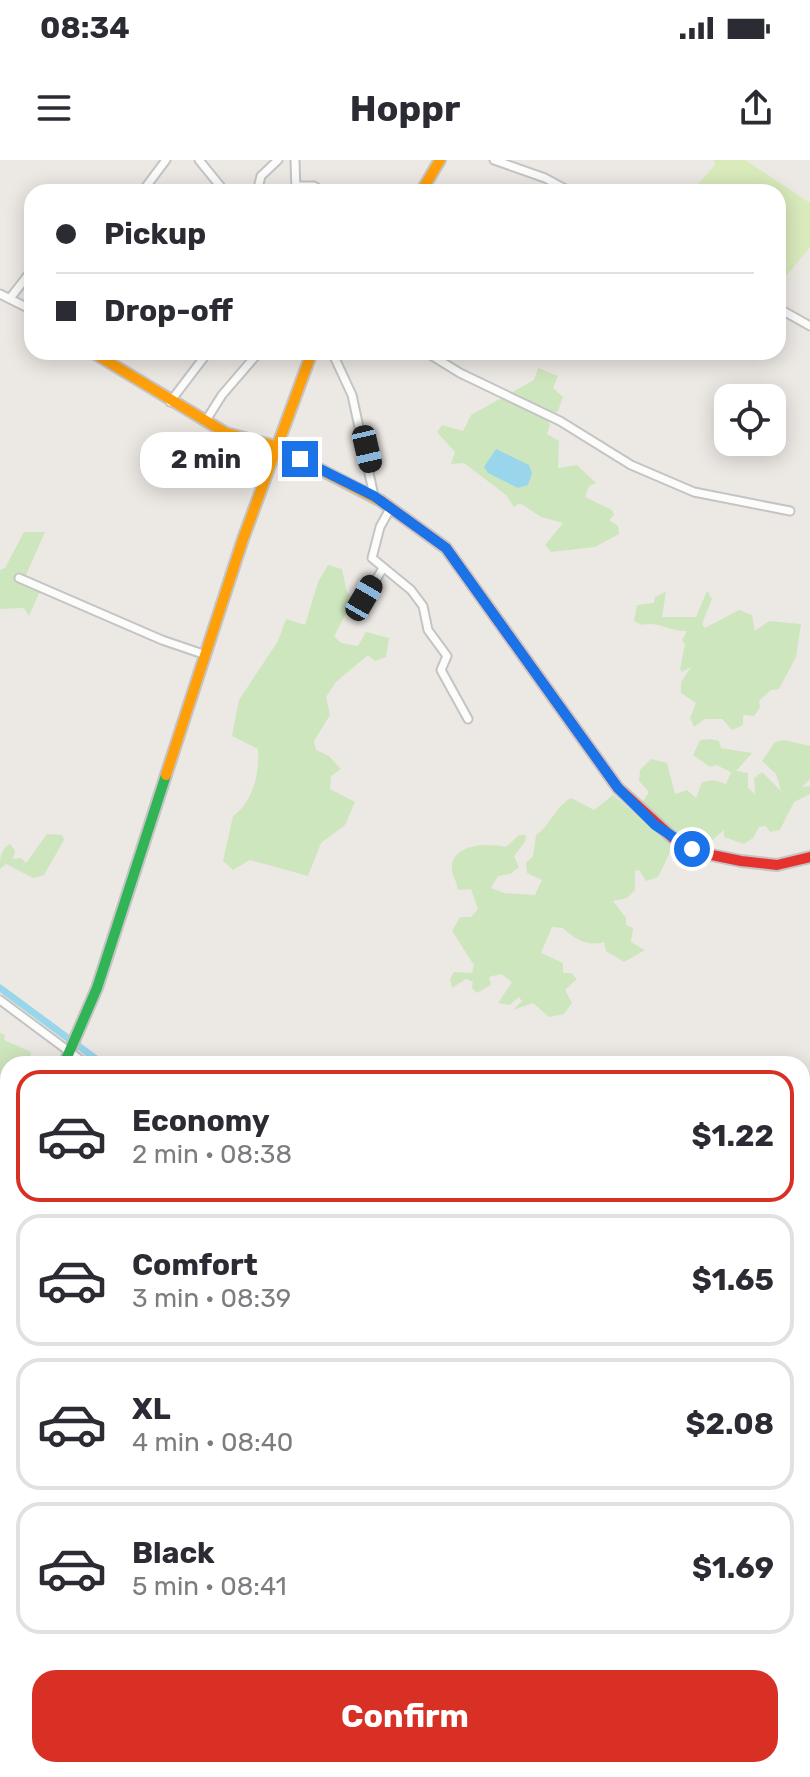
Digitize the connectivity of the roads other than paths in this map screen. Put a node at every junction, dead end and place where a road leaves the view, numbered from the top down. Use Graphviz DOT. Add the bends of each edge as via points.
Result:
graph roads {
  1 [pos="166,160"];
  2 [pos="199,160"];
  3 [pos="278,160"];
  4 [pos="295,160"];
  5 [pos="440,160"];
  6 [pos="494,160"];
  7 [pos="148,184"];
  8 [pos="218,184"];
  9 [pos="259,184"];
  10 [pos="296,184"];
  11 [pos="426,184"];
  12 [pos="556,184"];
  13 [pos="24,280"];
  14 [pos="0,294"];
  15 [pos="11,297"];
  16 [pos="24,305"];
  17 [pos="786,312"];
  18 [pos="810,326"];
  19 [pos="104,360"];
  20 [pos="202,360"];
  21 [pos="252,360"];
  22 [pos="309,360"];
  23 [pos="336,360"];
  24 [pos="439,360"];
  25 [pos="170,402"];
  26 [pos="205,422"];
  27 [pos="275,446"];
  28 [pos="374,496"];
  29 [pos="391,507"];
  30 [pos="790,511"];
  31 [pos="383,568"];
  32 [pos="19,578"];
  33 [pos="355,615"];
  34 [pos="206,655"];
  35 [pos="468,719"];
  36 [pos="810,857"];
  37 [pos="0,1000"];
  38 [pos="72,1045"];
  39 [pos="67,1056"];
  40 [pos="80,1056"];
  1 -- 7 [label="street"];
  2 -- 8 [label="street"];
  3 -- 9 [label="street"];
  4 -- 10 [label="street"];
  5 -- 11 [label="street"];
  6 -- 12 [label="street"];
  13 -- 15 [label="street"];
  14 -- 15 [label="street"];
  15 -- 16 [label="street"];
  17 -- 18 [label="street"];
  19 -- 25 [label="street"];
  20 -- 25 [label="street"];
  21 -- 26 [label="street"];
  22 -- 27 [label="street"];
  23 -- 28 [label="street" via="352,395"];
  24 -- 30 [label="street" via="560,421 631,465 694,492"];
  25 -- 26 [label="street"];
  26 -- 27 [label="street"];
  27 -- 28 [label="street"];
  27 -- 34 [label="street"];
  28 -- 29 [label="street"];
  29 -- 31 [label="street" via="372,558"];
  29 -- 36 [label="street" via="446,548 618,788 655,825 692,849 741,861 777,865"];
  31 -- 33 [label="street"];
  31 -- 35 [label="street" via="423,606 428,630 447,656 441,670"];
  32 -- 34 [label="street"];
  34 -- 38 [label="street" via="97,988"];
  37 -- 38 [label="street"];
  38 -- 39 [label="street"];
  38 -- 40 [label="street"];
}
